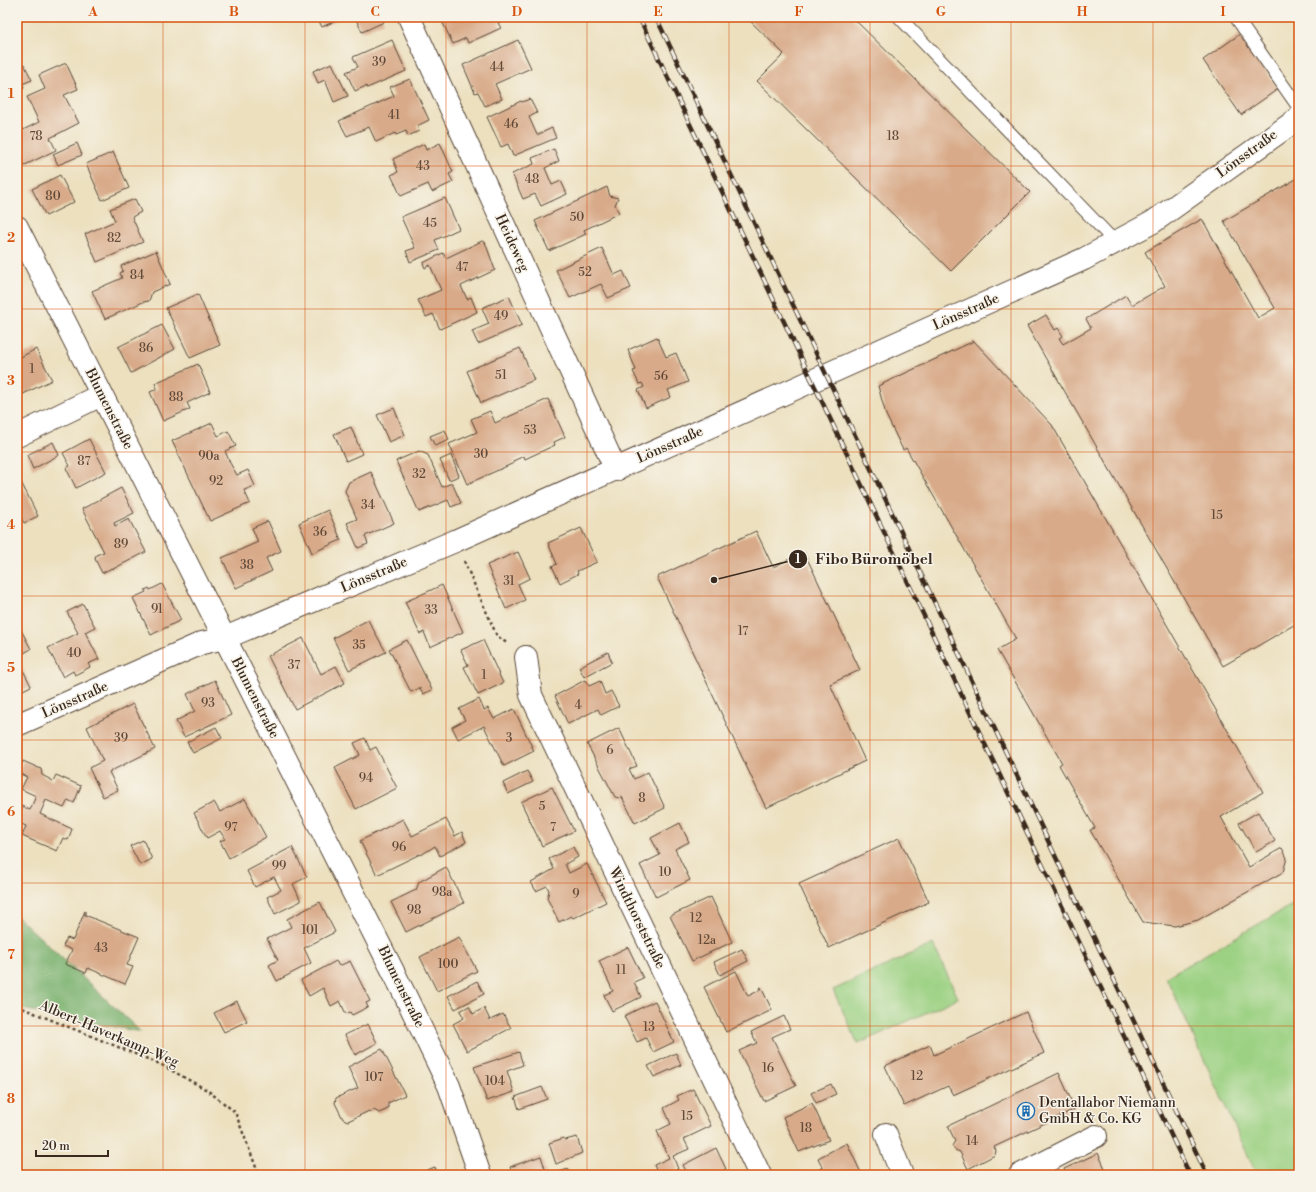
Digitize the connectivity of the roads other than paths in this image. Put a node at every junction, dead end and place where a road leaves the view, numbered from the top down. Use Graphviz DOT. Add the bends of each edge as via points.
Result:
graph roads {
  1 [pos="409,17"];
  2 [pos="899,17"];
  3 [pos="1237,20"];
  4 [pos="1299,108"];
  5 [pos="1299,118"];
  6 [pos="17,227"];
  7 [pos="1115,242"];
  8 [pos="101,395"];
  9 [pos="17,436"];
  10 [pos="616,470"];
  11 [pos="225,638"];
  12 [pos="526,657"];
  13 [pos="17,725"];
  14 [pos="886,1134"];
  15 [pos="1096,1136"];
  16 [pos="480,1175"];
  17 [pos="760,1175"];
  18 [pos="902,1175"];
  19 [pos="1020,1175"];
  1 -- 10 [label="street, Heideweg"];
  2 -- 7 [label="lane"];
  3 -- 4 [label="lane"];
  5 -- 7 [label="street, Lönsstraße" via="1153,222"];
  6 -- 8 [label="street, Blumenstraße"];
  7 -- 10 [label="street, Lönsstraße" via="1084,259"];
  8 -- 9 [label="street"];
  8 -- 11 [label="street, Blumenstraße"];
  10 -- 11 [label="street, Lönsstraße"];
  11 -- 13 [label="street, Lönsstraße" via="202,643"];
  11 -- 16 [label="street, Blumenstraße" via="449,1086"];
  12 -- 17 [label="street, Windthorststraße" via="531,695"];
  14 -- 18 [label="street"];
  15 -- 19 [label="street"];
}
